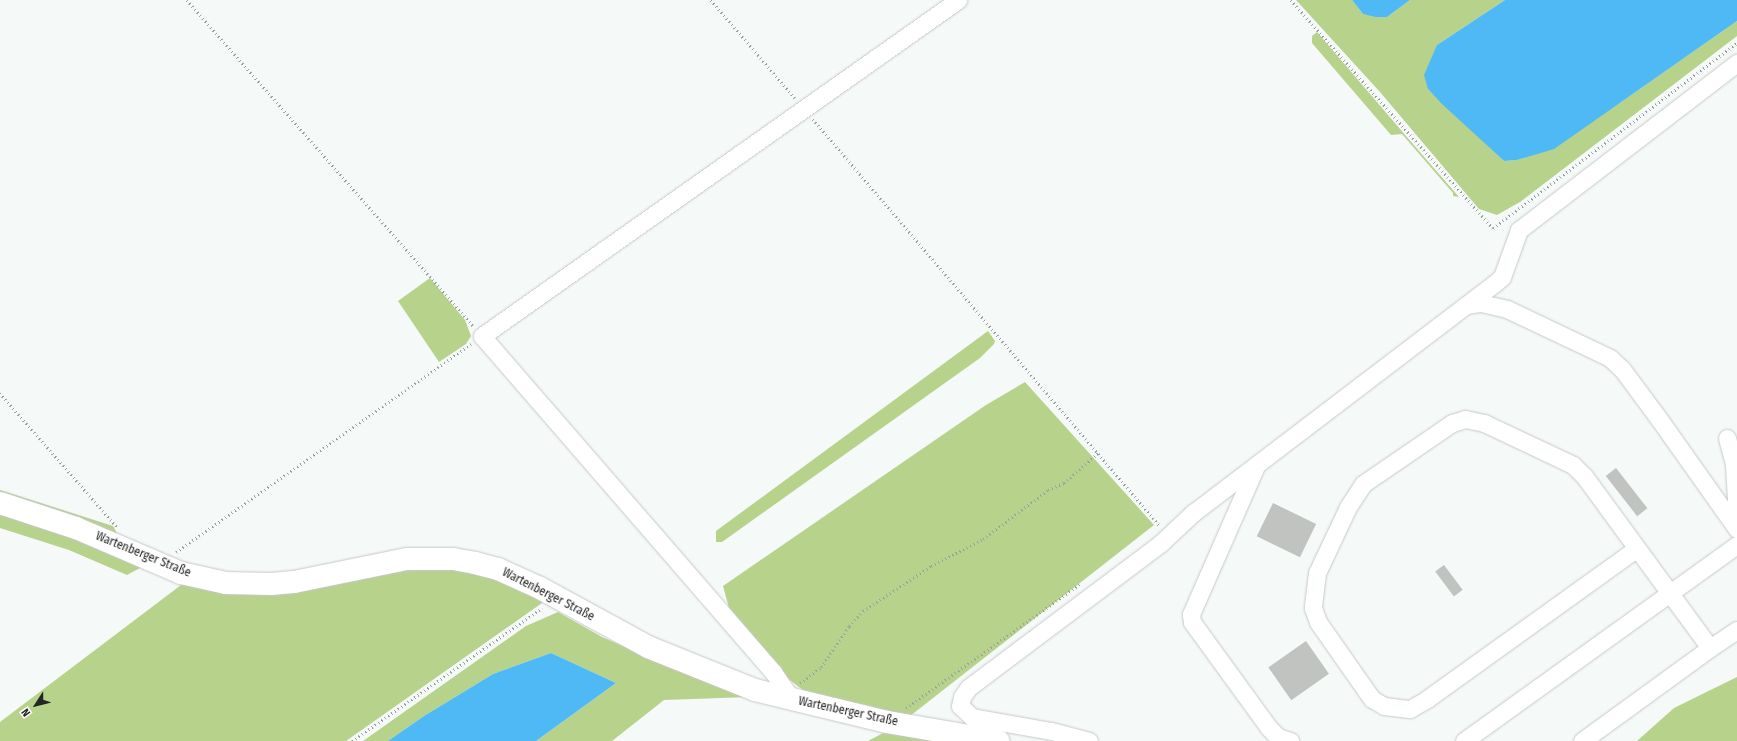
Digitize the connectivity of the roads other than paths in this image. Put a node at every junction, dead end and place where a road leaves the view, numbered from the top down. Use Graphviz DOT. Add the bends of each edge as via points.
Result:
graph roads {
  1 [pos="958,0"];
  2 [pos="1737,63"];
  3 [pos="1466,305"];
  4 [pos="1727,438"];
  5 [pos="1257,464"];
  6 [pos="0,503"];
  7 [pos="1737,518"];
  8 [pos="1737,529"];
  9 [pos="1737,545"];
  10 [pos="1636,549"];
  11 [pos="1669,594"];
  12 [pos="1737,630"];
  13 [pos="1710,648"];
  14 [pos="789,696"];
  15 [pos="998,741"];
  16 [pos="1089,741"];
  17 [pos="1290,741"];
  18 [pos="1464,741"];
  19 [pos="1582,741"];
  1 -- 14 [label="lane" via="482,336 773,672"];
  2 -- 3 [label="lane" via="1519,230 1502,277"];
  3 -- 5 [label="lane"];
  3 -- 8 [label="lane" via="1482,303 1507,309 1610,358 1641,394"];
  4 -- 7 [label="lane" via="1734,464"];
  5 -- 16 [label="lane" via="1178,525 1161,544 968,688 962,697 960,706 972,717 1051,731"];
  5 -- 17 [label="lane" via="1191,614 1192,622 1269,728 1278,736"];
  6 -- 14 [label="main road, Wartenberger Straße" via="76,528 160,565 203,579 226,583 271,584 317,578 399,560 453,558 498,569 557,597 648,647 719,677"];
  9 -- 11 [label="lane"];
  10 -- 10 [label="lane" via="1410,709 1384,706 1372,699 1318,622 1313,608 1317,573 1348,507 1363,484 1452,423 1466,419 1484,423 1573,465"];
  10 -- 11 [label="lane"];
  11 -- 13 [label="lane"];
  11 -- 18 [label="lane"];
  12 -- 13 [label="lane"];
  13 -- 19 [label="lane"];
  14 -- 15 [label="main road, Wartenberger Straße" via="886,722"];
}
